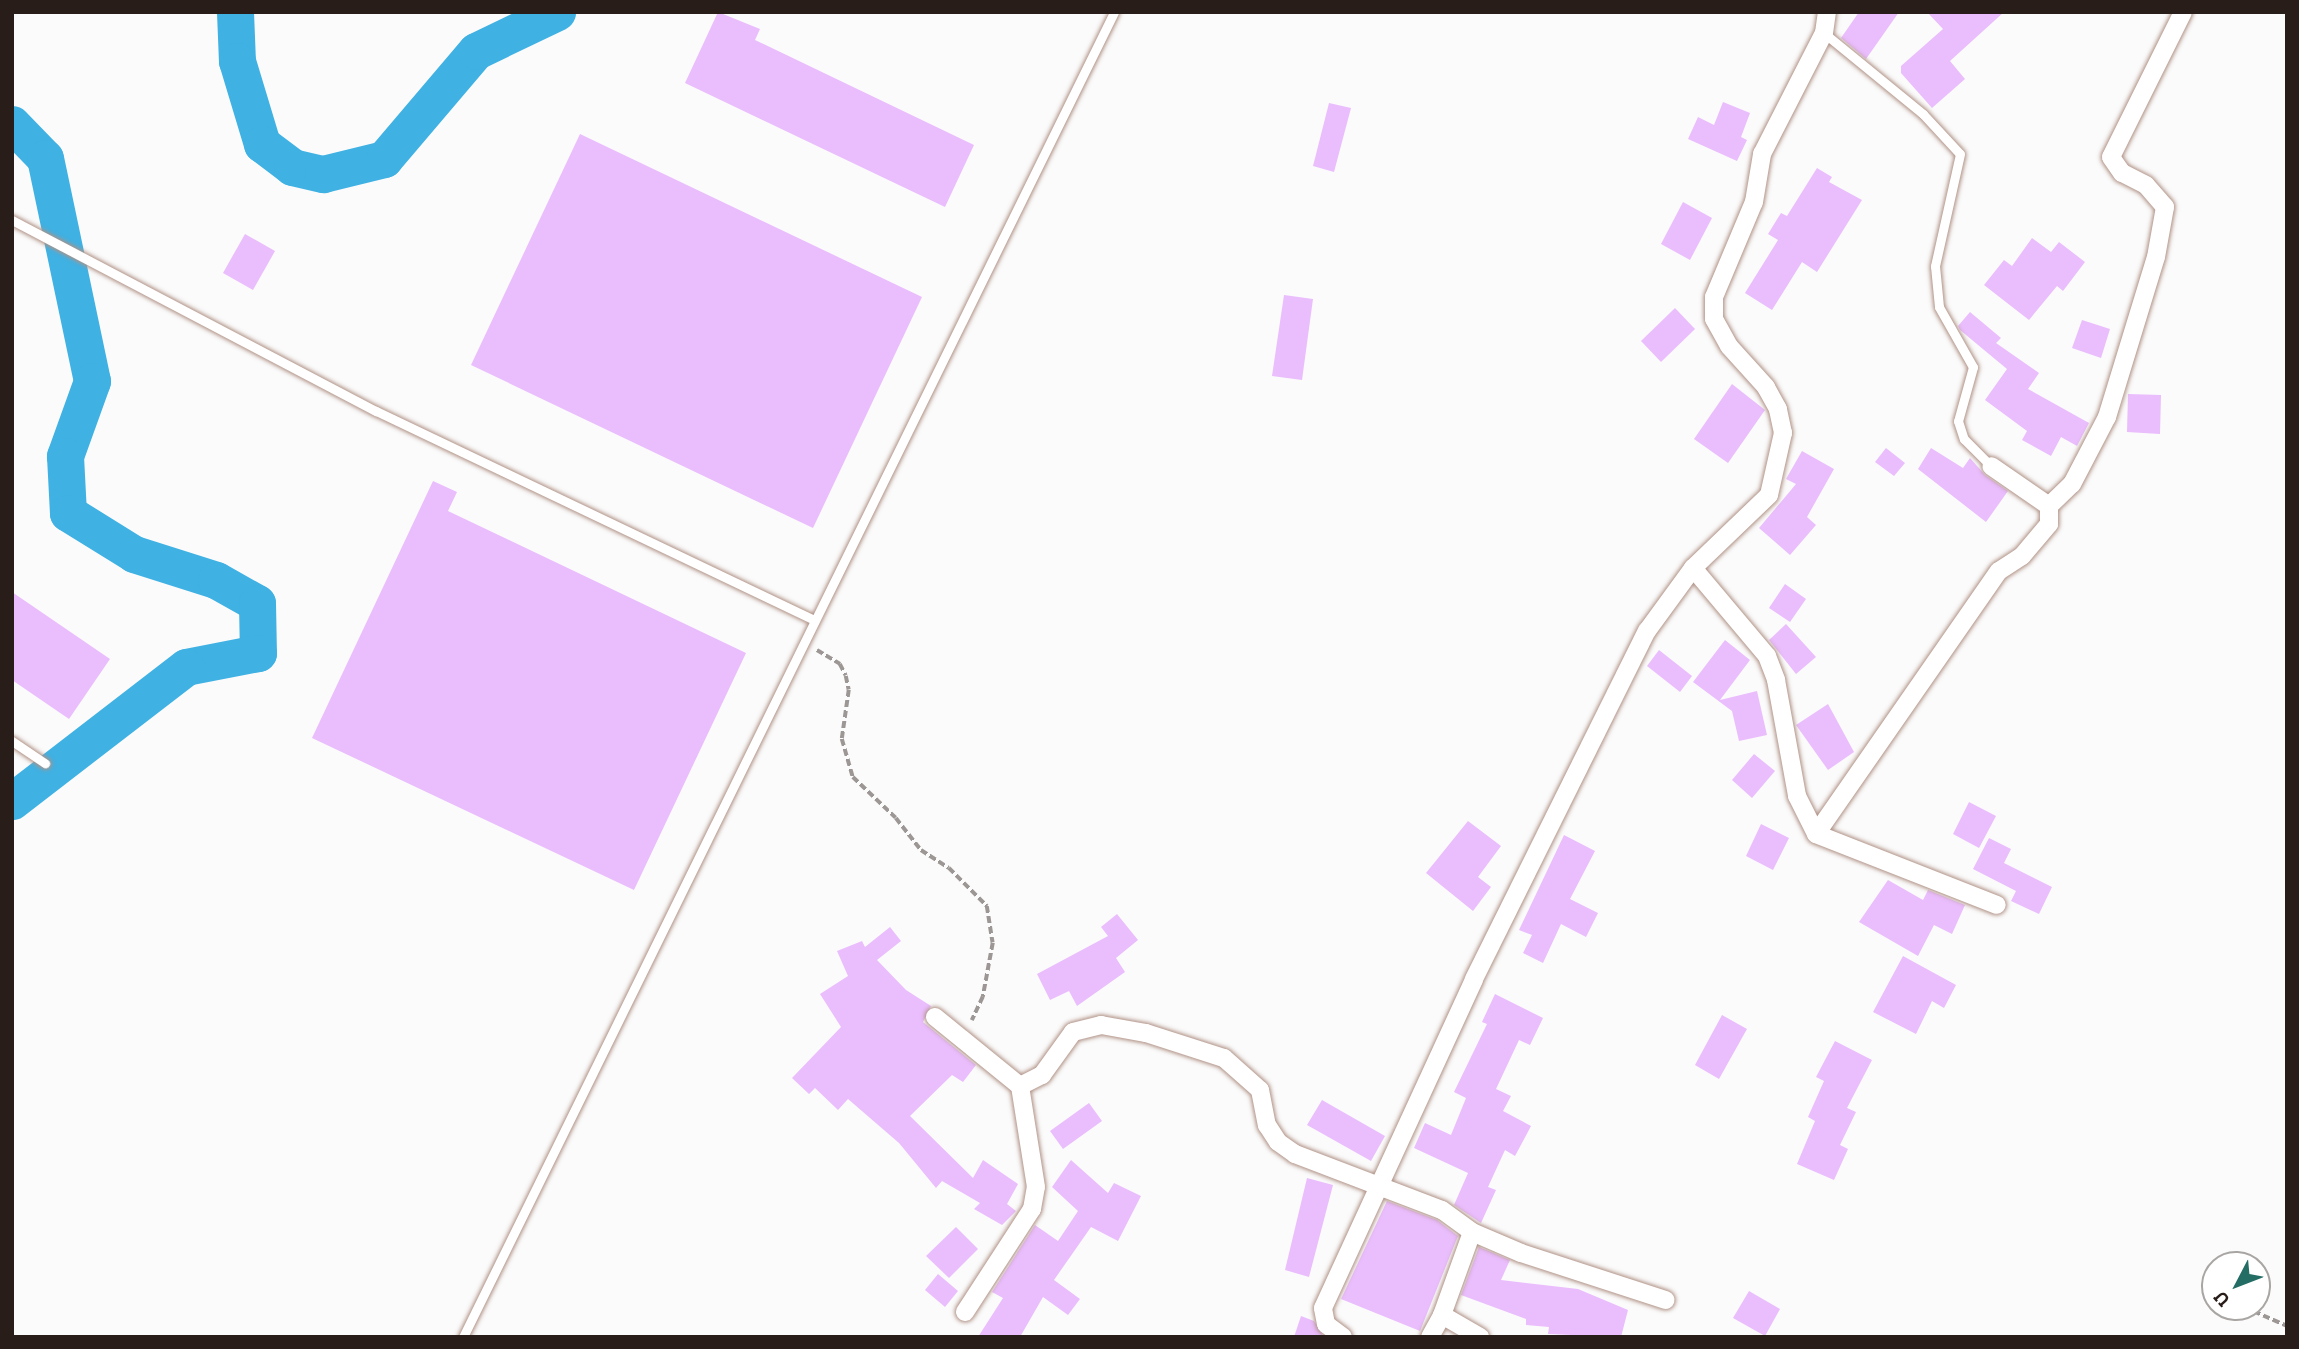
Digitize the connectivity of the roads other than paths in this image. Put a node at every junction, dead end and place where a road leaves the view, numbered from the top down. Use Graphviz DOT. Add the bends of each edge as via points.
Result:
graph roads {
  1 [pos="1114,12"];
  2 [pos="1827,12"];
  3 [pos="2183,12"];
  4 [pos="1824,33"];
  5 [pos="12,220"];
  6 [pos="1992,466"];
  7 [pos="2049,506"];
  8 [pos="1693,568"];
  9 [pos="814,619"];
  10 [pos="12,741"];
  11 [pos="45,763"];
  12 [pos="1816,834"];
  13 [pos="1997,905"];
  14 [pos="935,1017"];
  15 [pos="1020,1086"];
  16 [pos="1379,1183"];
  17 [pos="1472,1232"];
  18 [pos="1666,1300"];
  19 [pos="965,1312"];
  20 [pos="1442,1315"];
  21 [pos="463,1337"];
  22 [pos="1343,1337"];
  23 [pos="1430,1337"];
  24 [pos="1480,1337"];
  1 -- 9 [label="lane"];
  2 -- 4 [label="street"];
  3 -- 7 [label="street" via="2110,157 2122,173 2146,185 2165,206 2156,257 2106,417 2072,484"];
  4 -- 6 [label="lane" via="1923,114 1960,154 1936,267 1939,307 1973,367 1958,421 1964,439"];
  4 -- 8 [label="street" via="1762,154 1754,202 1714,298 1714,319 1729,346 1779,409 1783,433 1777,470 1769,495"];
  5 -- 9 [label="lane" via="376,411"];
  6 -- 7 [label="street"];
  7 -- 12 [label="street" via="2049,524 2022,556 1999,571"];
  8 -- 12 [label="street" via="1767,656 1797,796"];
  8 -- 16 [label="street" via="1647,631"];
  9 -- 21 [label="lane"];
  10 -- 11 [label="lane"];
  12 -- 13 [label="street"];
  14 -- 15 [label="street"];
  15 -- 16 [label="street" via="1042,1075 1073,1032 1101,1025 1146,1033 1224,1058 1260,1090 1267,1125 1278,1142 1296,1154"];
  15 -- 19 [label="street" via="1036,1187 1032,1209"];
  16 -- 17 [label="street" via="1442,1210"];
  16 -- 22 [label="street" via="1323,1308 1326,1324"];
  17 -- 18 [label="street" via="1521,1253"];
  17 -- 20 [label="street"];
  20 -- 23 [label="street"];
  20 -- 24 [label="street"];
}
